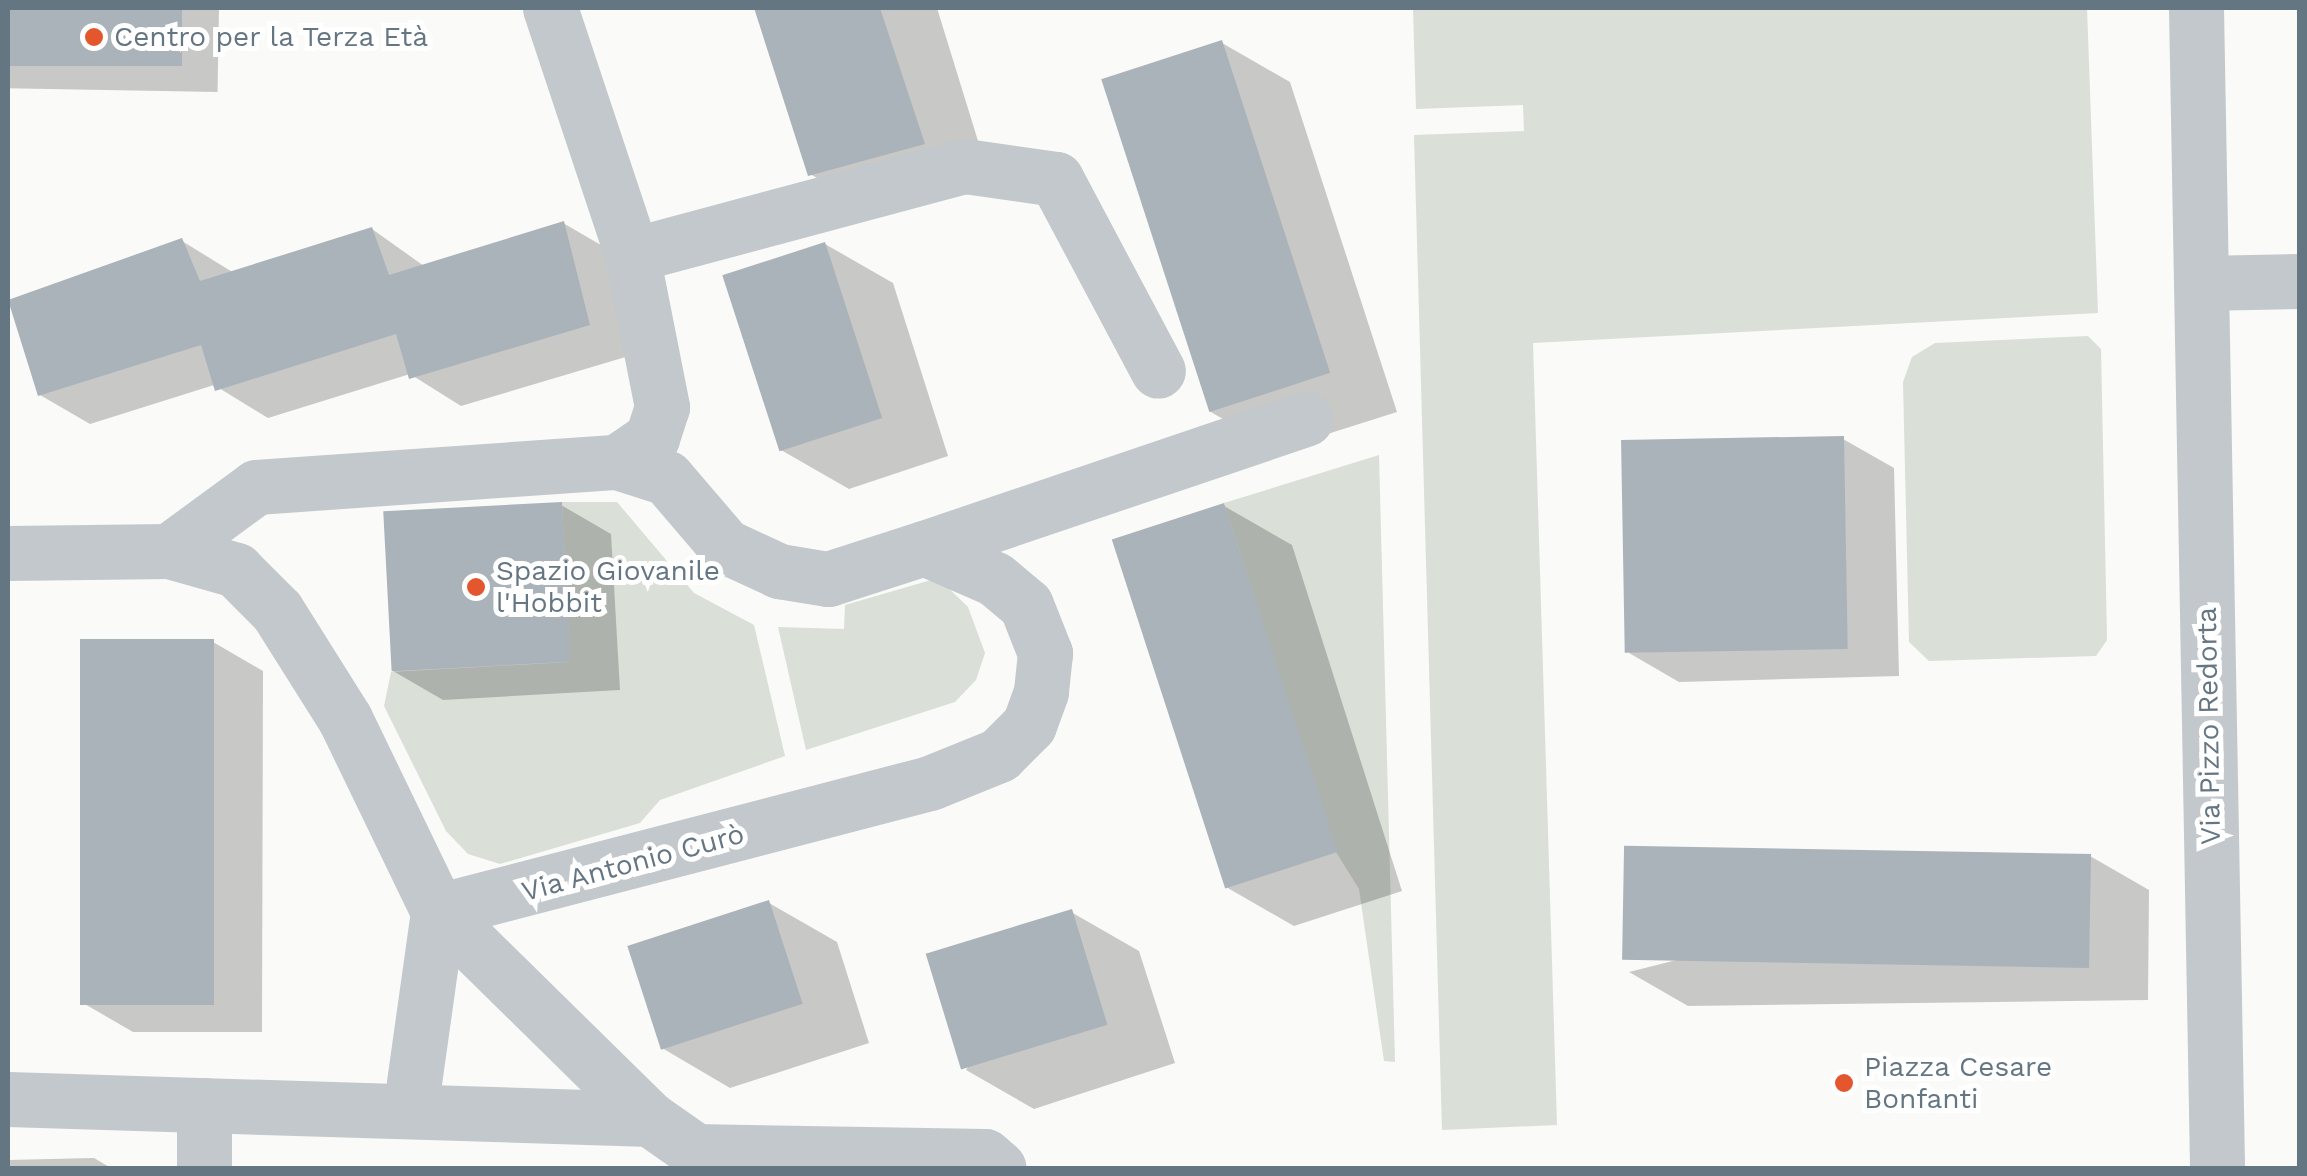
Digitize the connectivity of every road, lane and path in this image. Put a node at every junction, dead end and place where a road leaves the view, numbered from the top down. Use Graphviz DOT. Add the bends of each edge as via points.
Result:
graph roads {
  1 [pos="550,8"];
  2 [pos="2196,8"];
  3 [pos="632,254"];
  4 [pos="2300,281"];
  5 [pos="2201,283"];
  6 [pos="1158,371"];
  7 [pos="1306,419"];
  8 [pos="617,462"];
  9 [pos="924,548"];
  10 [pos="169,551"];
  11 [pos="8,552"];
  12 [pos="438,911"];
  13 [pos="8,1099"];
  14 [pos="204,1105"];
  15 [pos="410,1112"];
  16 [pos="650,1119"];
  17 [pos="707,1160"];
  18 [pos="204,1168"];
  19 [pos="999,1168"];
  20 [pos="2216,1168"];
  1 -- 3 [label="street"];
  2 -- 5 [label="street, Via Pizzo Redorta"];
  3 -- 6 [label="street" via="965,166 1056,179"];
  3 -- 8 [label="street" via="662,407 652,438"];
  4 -- 5 [label="street"];
  5 -- 20 [label="street, Via Pizzo Redorta"];
  7 -- 9 [label="street"];
  8 -- 9 [label="street" via="666,478 724,546 780,572 828,578"];
  8 -- 10 [label="street" via="256,487"];
  9 -- 12 [label="street, Via Antonio Curò" via="994,579 1026,605 1045,653 1029,724 999,754 930,782"];
  10 -- 11 [label="street"];
  10 -- 12 [label="street" via="236,570 278,611 345,719"];
  12 -- 15 [label="street"];
  12 -- 16 [label="street"];
  13 -- 14 [label="street"];
  14 -- 15 [label="street"];
  14 -- 18 [label="street"];
  15 -- 16 [label="street"];
  16 -- 17 [label="street"];
  17 -- 19 [label="street" via="985,1156"];
}
